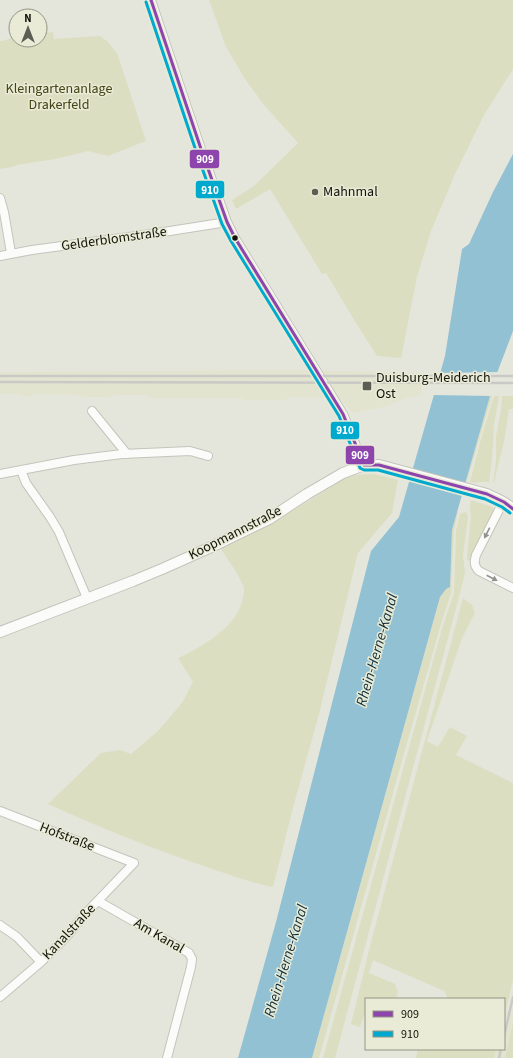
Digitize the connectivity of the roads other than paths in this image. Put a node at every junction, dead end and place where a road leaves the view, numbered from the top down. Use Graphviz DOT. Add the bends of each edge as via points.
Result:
graph roads {
  1 [pos="151,0"];
  2 [pos="0,198"];
  3 [pos="227,222"];
  4 [pos="12,253"];
  5 [pos="0,256"];
  6 [pos="92,412"];
  7 [pos="127,454"];
  8 [pos="208,456"];
  9 [pos="364,465"];
  10 [pos="21,470"];
  11 [pos="0,474"];
  12 [pos="503,502"];
  13 [pos="513,509"];
  14 [pos="513,588"];
  15 [pos="87,598"];
  16 [pos="0,632"];
  17 [pos="0,811"];
  18 [pos="134,863"];
  19 [pos="98,901"];
  20 [pos="0,925"];
  21 [pos="42,962"];
  22 [pos="0,997"];
  23 [pos="167,1058"];
  1 -- 3 [label="street"];
  2 -- 4 [label="street"];
  3 -- 4 [label="street, Gelderblomstraße"];
  3 -- 9 [label="street" via="343,414"];
  4 -- 5 [label="street, Gelderblomstraße"];
  6 -- 7 [label="street"];
  7 -- 8 [label="street" via="190,451"];
  7 -- 10 [label="street"];
  9 -- 12 [label="street, Koopmannstraße" via="380,465 487,494"];
  9 -- 15 [label="street, Koopmannstraße" via="343,473 267,520 162,569"];
  10 -- 11 [label="street"];
  10 -- 15 [label="street" via="26,483 59,532"];
  12 -- 13 [label="street, Koopmannstraße"];
  12 -- 14 [label="street, one-way" via="476,555 475,564 479,571"];
  15 -- 16 [label="street, Koopmannstraße"];
  17 -- 18 [label="street, Hofstraße"];
  18 -- 19 [label="street, Kanalstraße"];
  19 -- 21 [label="street, Kanalstraße"];
  19 -- 23 [label="street, Am Kanal" via="189,953 192,959"];
  20 -- 21 [label="street" via="17,937"];
  21 -- 22 [label="street, Kanalstraße"];
}
